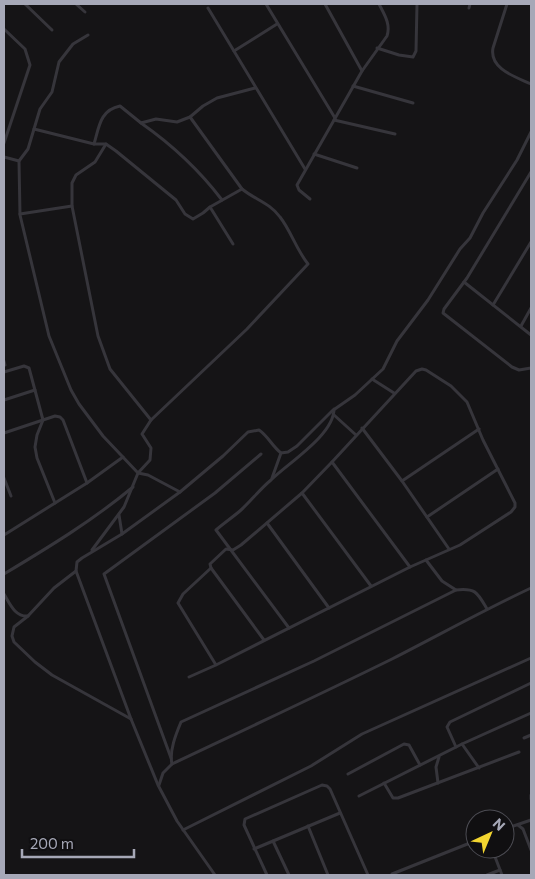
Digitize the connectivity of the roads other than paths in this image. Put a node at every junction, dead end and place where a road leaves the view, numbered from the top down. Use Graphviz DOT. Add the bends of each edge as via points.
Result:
graph roads {
  1 [pos="25,4"];
  2 [pos="76,4"];
  3 [pos="266,4"];
  4 [pos="325,4"];
  5 [pos="379,4"];
  6 [pos="417,4"];
  7 [pos="508,4"];
  8 [pos="208,8"];
  9 [pos="86,12"];
  10 [pos="277,24"];
  11 [pos="4,29"];
  12 [pos="52,30"];
  13 [pos="88,35"];
  14 [pos="377,48"];
  15 [pos="234,51"];
  16 [pos="362,71"];
  17 [pos="531,84"];
  18 [pos="353,86"];
  19 [pos="255,88"];
  20 [pos="413,103"];
  21 [pos="190,117"];
  22 [pos="335,119"];
  23 [pos="141,123"];
  24 [pos="34,130"];
  25 [pos="531,132"];
  26 [pos="395,134"];
  27 [pos="4,143"];
  28 [pos="94,144"];
  29 [pos="106,144"];
  30 [pos="314,154"];
  31 [pos="4,157"];
  32 [pos="19,161"];
  33 [pos="305,168"];
  34 [pos="357,168"];
  35 [pos="531,172"];
  36 [pos="527,178"];
  37 [pos="531,180"];
  38 [pos="242,189"];
  39 [pos="310,199"];
  40 [pos="222,200"];
  41 [pos="72,206"];
  42 [pos="210,207"];
  43 [pos="20,214"];
  44 [pos="531,242"];
  45 [pos="233,244"];
  46 [pos="464,282"];
  47 [pos="493,305"];
  48 [pos="531,308"];
  49 [pos="521,326"];
  50 [pos="531,335"];
  51 [pos="531,368"];
  52 [pos="4,372"];
  53 [pos="372,379"];
  54 [pos="35,390"];
  55 [pos="394,393"];
  56 [pos="4,400"];
  57 [pos="334,408"];
  58 [pos="334,415"];
  59 [pos="43,420"];
  60 [pos="151,420"];
  61 [pos="362,428"];
  62 [pos="478,429"];
  63 [pos="4,433"];
  64 [pos="356,435"];
  65 [pos="281,453"];
  66 [pos="261,454"];
  67 [pos="123,457"];
  68 [pos="332,462"];
  69 [pos="498,468"];
  70 [pos="138,473"];
  71 [pos="4,478"];
  72 [pos="272,478"];
  73 [pos="402,481"];
  74 [pos="87,483"];
  75 [pos="133,487"];
  76 [pos="180,492"];
  77 [pos="302,493"];
  78 [pos="11,496"];
  79 [pos="55,503"];
  80 [pos="118,515"];
  81 [pos="427,517"];
  82 [pos="267,523"];
  83 [pos="122,534"];
  84 [pos="4,535"];
  85 [pos="449,549"];
  86 [pos="233,550"];
  87 [pos="90,552"];
  88 [pos="426,560"];
  89 [pos="410,567"];
  90 [pos="211,568"];
  91 [pos="76,571"];
  92 [pos="4,574"];
  93 [pos="370,586"];
  94 [pos="531,588"];
  95 [pos="456,590"];
  96 [pos="4,594"];
  97 [pos="329,608"];
  98 [pos="487,609"];
  99 [pos="28,616"];
  100 [pos="289,628"];
  101 [pos="264,640"];
  102 [pos="531,658"];
  103 [pos="216,665"];
  104 [pos="189,676"];
  105 [pos="531,683"];
  106 [pos="531,713"];
  107 [pos="131,719"];
  108 [pos="531,735"];
  109 [pos="524,738"];
  110 [pos="462,744"];
  111 [pos="456,747"];
  112 [pos="519,752"];
  113 [pos="439,756"];
  114 [pos="171,759"];
  115 [pos="172,764"];
  116 [pos="420,766"];
  117 [pos="479,768"];
  118 [pos="348,774"];
  119 [pos="384,783"];
  120 [pos="438,783"];
  121 [pos="158,785"];
  122 [pos="531,795"];
  123 [pos="359,796"];
  124 [pos="531,799"];
  125 [pos="340,813"];
  126 [pos="531,820"];
  127 [pos="518,824"];
  128 [pos="515,825"];
  129 [pos="308,826"];
  130 [pos="183,830"];
  131 [pos="273,841"];
  132 [pos="465,845"];
  133 [pos="254,849"];
  134 [pos="531,850"];
  135 [pos="496,859"];
  136 [pos="500,870"];
  137 [pos="213,874"];
  138 [pos="392,874"];
  139 [pos="267,875"];
  140 [pos="289,875"];
  141 [pos="328,875"];
  142 [pos="367,875"];
  143 [pos="487,875"];
  144 [pos="502,875"];
  1 -- 12 [label="street"];
  2 -- 9 [label="street"];
  3 -- 10 [label="street"];
  4 -- 16 [label="street"];
  5 -- 14 [label="street" via="389,31"];
  6 -- 14 [label="street" via="413,58"];
  7 -- 17 [label="street" via="493,48 493,61"];
  8 -- 15 [label="street"];
  10 -- 15 [label="street"];
  10 -- 22 [label="street"];
  11 -- 27 [label="street" via="25,49 30,65"];
  13 -- 24 [label="street" via="73,44 59,62 52,92 40,108"];
  14 -- 16 [label="street"];
  15 -- 19 [label="street"];
  16 -- 18 [label="street"];
  18 -- 20 [label="street"];
  18 -- 22 [label="street"];
  19 -- 21 [label="street" via="217,98"];
  19 -- 33 [label="street"];
  21 -- 23 [label="street" via="177,122 156,119"];
  21 -- 38 [label="street"];
  22 -- 26 [label="street"];
  22 -- 30 [label="street"];
  23 -- 28 [label="street" via="120,106 112,108 102,117"];
  23 -- 40 [label="street" via="164,139"];
  24 -- 28 [label="street"];
  24 -- 32 [label="street" via="28,149"];
  25 -- 53 [label="street" via="470,238 397,341 382,369"];
  28 -- 29 [label="street"];
  29 -- 41 [label="street" via="95,162 76,175 72,183"];
  29 -- 42 [label="street" via="176,200 185,214 193,219"];
  30 -- 33 [label="street"];
  30 -- 34 [label="street"];
  31 -- 32 [label="street"];
  32 -- 43 [label="street"];
  33 -- 39 [label="street" via="296,185"];
  35 -- 36 [label="street"];
  36 -- 37 [label="street"];
  36 -- 46 [label="street"];
  38 -- 40 [label="street"];
  38 -- 60 [label="street" via="269,205 280,216 308,264 247,329"];
  40 -- 42 [label="street"];
  41 -- 43 [label="street"];
  41 -- 60 [label="street" via="98,336 107,361"];
  42 -- 45 [label="street"];
  43 -- 67 [label="street" via="49,336 64,375 79,404"];
  44 -- 47 [label="street"];
  46 -- 47 [label="street"];
  46 -- 51 [label="street" via="444,313 512,367 519,370"];
  47 -- 49 [label="street"];
  48 -- 49 [label="street"];
  49 -- 50 [label="street"];
  52 -- 54 [label="street" via="24,366 29,368"];
  53 -- 55 [label="street"];
  53 -- 57 [label="street" via="350,400"];
  54 -- 56 [label="street"];
  54 -- 59 [label="street"];
  55 -- 61 [label="street"];
  55 -- 62 [label="street" via="416,371 426,370 460,394 467,402"];
  57 -- 58 [label="street"];
  57 -- 65 [label="street" via="297,446"];
  58 -- 64 [label="street"];
  58 -- 72 [label="street" via="330,424 298,458"];
  59 -- 63 [label="street"];
  59 -- 74 [label="street" via="56,416 63,420"];
  59 -- 79 [label="street" via="35,447"];
  60 -- 70 [label="street" via="142,434 151,448 150,460"];
  61 -- 64 [label="street"];
  61 -- 73 [label="street"];
  62 -- 69 [label="street"];
  62 -- 73 [label="street"];
  64 -- 68 [label="street"];
  65 -- 72 [label="street"];
  65 -- 76 [label="street" via="264,433 253,430"];
  66 -- 114 [label="street" via="215,493 104,574"];
  67 -- 70 [label="street"];
  67 -- 74 [label="street"];
  68 -- 77 [label="street"];
  68 -- 89 [label="street"];
  69 -- 81 [label="street"];
  69 -- 85 [label="street" via="515,503 511,512"];
  70 -- 75 [label="street"];
  70 -- 76 [label="street"];
  71 -- 78 [label="street"];
  72 -- 86 [label="street" via="216,530"];
  73 -- 81 [label="street"];
  74 -- 79 [label="street"];
  75 -- 80 [label="street"];
  75 -- 92 [label="street" via="104,511"];
  76 -- 83 [label="street"];
  77 -- 82 [label="street"];
  77 -- 93 [label="street"];
  79 -- 84 [label="street"];
  80 -- 83 [label="street"];
  80 -- 87 [label="street"];
  81 -- 85 [label="street"];
  82 -- 86 [label="street"];
  82 -- 97 [label="street"];
  83 -- 87 [label="street"];
  85 -- 88 [label="street"];
  86 -- 90 [label="street" via="226,549 216,557 210,564"];
  86 -- 100 [label="street"];
  87 -- 91 [label="street" via="77,562"];
  88 -- 89 [label="street"];
  88 -- 95 [label="street" via="442,581"];
  89 -- 93 [label="street"];
  90 -- 101 [label="street"];
  90 -- 103 [label="street" via="183,594 178,604"];
  91 -- 99 [label="street" via="54,588"];
  91 -- 107 [label="street"];
  93 -- 97 [label="street"];
  94 -- 98 [label="street"];
  95 -- 98 [label="street" via="477,592"];
  95 -- 114 [label="street" via="314,661 181,722"];
  96 -- 99 [label="street" via="19,615"];
  97 -- 100 [label="street"];
  98 -- 115 [label="street" via="293,708"];
  99 -- 107 [label="street" via="14,627 14,642 52,675"];
  100 -- 101 [label="street"];
  101 -- 103 [label="street"];
  102 -- 130 [label="street" via="362,734 311,766"];
  103 -- 104 [label="street"];
  105 -- 111 [label="street" via="450,722 447,727"];
  106 -- 110 [label="street"];
  107 -- 121 [label="street"];
  108 -- 109 [label="street"];
  110 -- 111 [label="street"];
  110 -- 117 [label="street"];
  111 -- 113 [label="street"];
  112 -- 117 [label="street"];
  113 -- 116 [label="street"];
  113 -- 120 [label="street" via="436,767"];
  114 -- 115 [label="street"];
  115 -- 121 [label="street"];
  116 -- 118 [label="street" via="409,745 404,744"];
  116 -- 119 [label="street"];
  117 -- 120 [label="street"];
  119 -- 120 [label="street" via="390,796 395,798"];
  119 -- 123 [label="street"];
  121 -- 130 [label="street"];
  122 -- 124 [label="street"];
  125 -- 129 [label="street"];
  125 -- 133 [label="street" via="330,789 322,785 245,820 243,822"];
  125 -- 142 [label="street"];
  126 -- 127 [label="street"];
  127 -- 128 [label="street"];
  127 -- 134 [label="street"];
  129 -- 131 [label="street"];
  129 -- 141 [label="street"];
  130 -- 137 [label="street"];
  131 -- 133 [label="street"];
  131 -- 140 [label="street"];
  132 -- 138 [label="street"];
  133 -- 139 [label="street"];
  135 -- 136 [label="street"];
  136 -- 143 [label="street"];
  136 -- 144 [label="street"];
}
